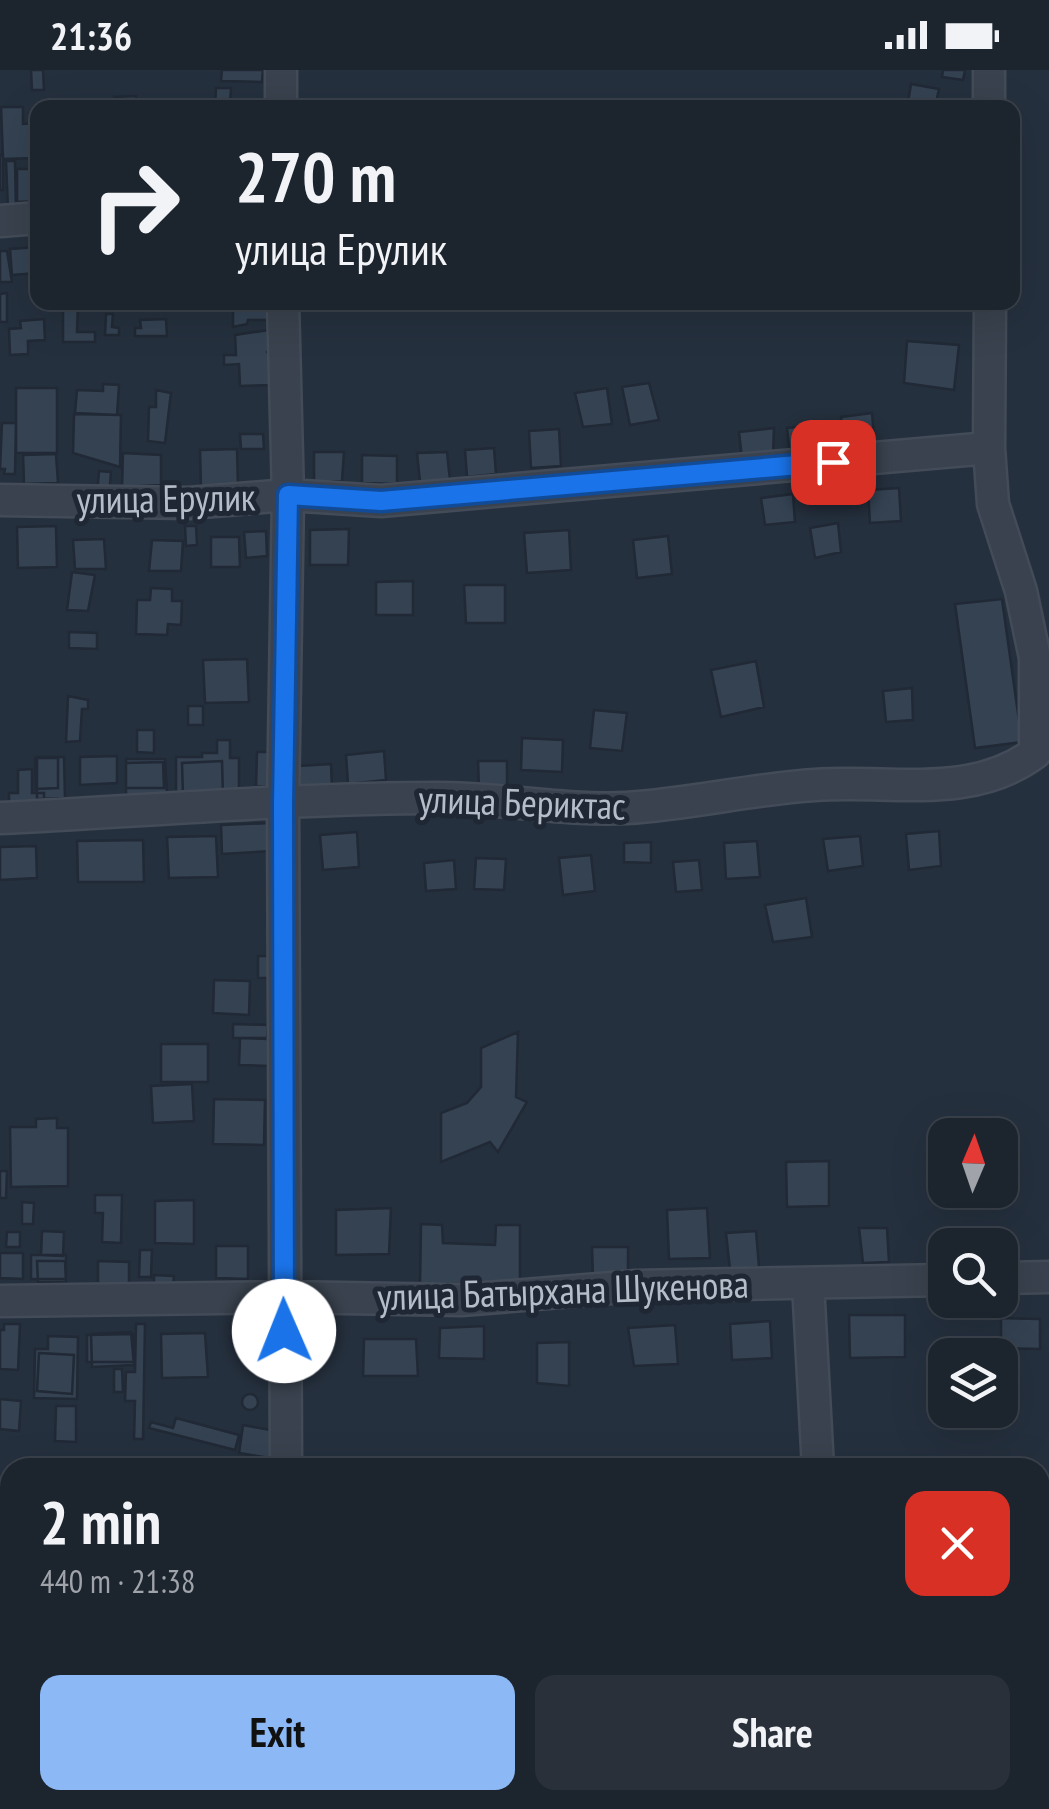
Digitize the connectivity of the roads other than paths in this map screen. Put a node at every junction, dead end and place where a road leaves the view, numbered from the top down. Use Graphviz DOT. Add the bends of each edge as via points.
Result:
graph roads {
  1 [pos="282,70"];
  2 [pos="989,70"];
  3 [pos="281,100"];
  4 [pos="989,100"];
  5 [pos="30,219"];
  6 [pos="0,221"];
  7 [pos="284,310"];
  8 [pos="990,310"];
  9 [pos="988,448"];
  10 [pos="288,495"];
  11 [pos="0,500"];
  12 [pos="1035,592"];
  13 [pos="1042,757"];
  14 [pos="283,804"];
  15 [pos="0,818"];
  16 [pos="1049,1277"];
  17 [pos="1018,1278"];
  18 [pos="928,1280"];
  19 [pos="808,1284"];
  20 [pos="284,1297"];
  21 [pos="0,1301"];
  22 [pos="286,1458"];
  23 [pos="817,1458"];
  1 -- 3 [label="street"];
  2 -- 4 [label="street"];
  5 -- 6 [label="street"];
  7 -- 10 [label="street"];
  8 -- 9 [label="street"];
  9 -- 10 [label="street, улица Ерулик" via="381,501"];
  9 -- 12 [label="street" via="993,504"];
  10 -- 11 [label="street, улица Ерулик" via="189,502"];
  10 -- 14 [label="street"];
  12 -- 13 [label="street"];
  13 -- 14 [label="street, улица Бериктас" via="955,786 815,784 624,808 442,798"];
  14 -- 15 [label="street, улица Бериктас"];
  14 -- 20 [label="street"];
  16 -- 17 [label="street"];
  18 -- 19 [label="street, улица Батырхана Шукенова"];
  19 -- 20 [label="street, улица Батырхана Шукенова" via="636,1286 461,1300"];
  19 -- 23 [label="street"];
  20 -- 21 [label="street, улица Батырхана Шукенова"];
  20 -- 22 [label="street"];
}
